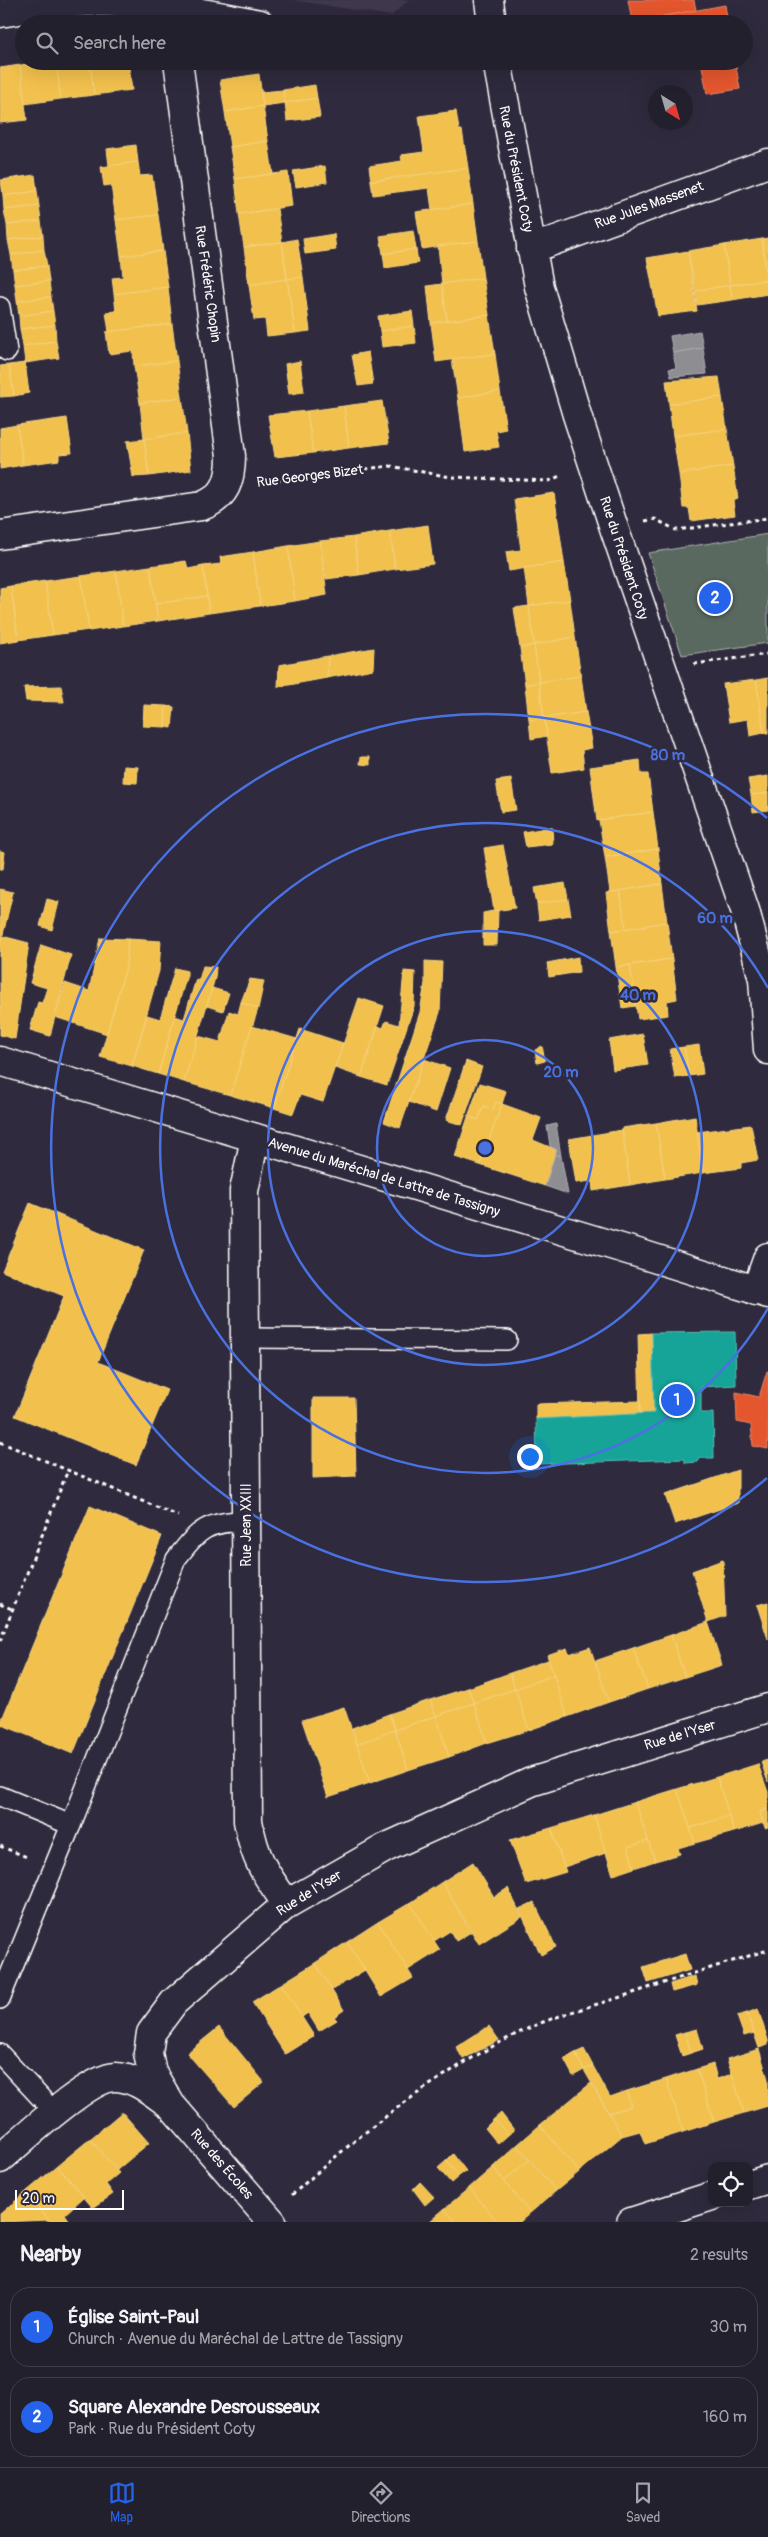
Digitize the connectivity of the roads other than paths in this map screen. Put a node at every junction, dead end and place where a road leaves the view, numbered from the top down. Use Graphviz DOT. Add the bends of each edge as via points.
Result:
graph roads {
  1 [pos="489,0"];
  2 [pos="0,14"];
  3 [pos="168,15"];
  4 [pos="491,15"];
  5 [pos="179,70"];
  6 [pos="499,70"];
  7 [pos="768,163"];
  8 [pos="531,249"];
  9 [pos="0,307"];
  10 [pos="7,351"];
  11 [pos="0,535"];
  12 [pos="763,954"];
  13 [pos="768,1050"];
  14 [pos="0,1061"];
  15 [pos="255,1138"];
  16 [pos="768,1257"];
  17 [pos="762,1293"];
  18 [pos="245,1338"];
  19 [pos="507,1340"];
  20 [pos="246,1520"];
  21 [pos="768,1708"];
  22 [pos="0,1796"];
  23 [pos="71,1825"];
  24 [pos="287,1904"];
  25 [pos="0,1999"];
  26 [pos="0,2054"];
  27 [pos="171,2105"];
  28 [pos="55,2113"];
  29 [pos="0,2159"];
  30 [pos="768,2179"];
  31 [pos="753,2184"];
  32 [pos="708,2197"];
  33 [pos="270,2220"];
  34 [pos="631,2222"];
  1 -- 4 [label="street"];
  2 -- 3 [label="street" via="92,2"];
  5 -- 11 [label="street, Rue Frédéric Chopin" via="231,456 228,483 214,501 202,506"];
  6 -- 8 [label="street, Rue du Président Coty"];
  7 -- 8 [label="street, Rue Jules Massenet"];
  8 -- 12 [label="street, Rue du Président Coty" via="539,287 614,528"];
  9 -- 10 [label="lane"];
  12 -- 13 [label="street, Rue du Président Coty"];
  14 -- 15 [label="street, Avenue du Maréchal de Lattre de Tassigny"];
  15 -- 17 [label="street, Avenue du Maréchal de Lattre de Tassigny"];
  15 -- 18 [label="street, Rue Jean XXIII" via="244,1191"];
  16 -- 17 [label="street"];
  18 -- 19 [label="lane"];
  18 -- 20 [label="street, Rue Jean XXIII"];
  20 -- 23 [label="lane" via="220,1522 197,1532 176,1560"];
  20 -- 24 [label="street, Rue Jean XXIII" via="248,1821 261,1868"];
  21 -- 24 [label="street, Rue de l'Yser" via="530,1782 387,1847"];
  22 -- 23 [label="lane"];
  23 -- 25 [label="lane"];
  24 -- 27 [label="street, Rue de l'Yser" via="174,2002 151,2033 148,2053 152,2073"];
  26 -- 28 [label="lane"];
  27 -- 28 [label="street" via="130,2080 115,2077 86,2089"];
  27 -- 33 [label="street, Rue des Écoles"];
  28 -- 29 [label="street"];
  30 -- 31 [label="street"];
  32 -- 34 [label="street"];
}
